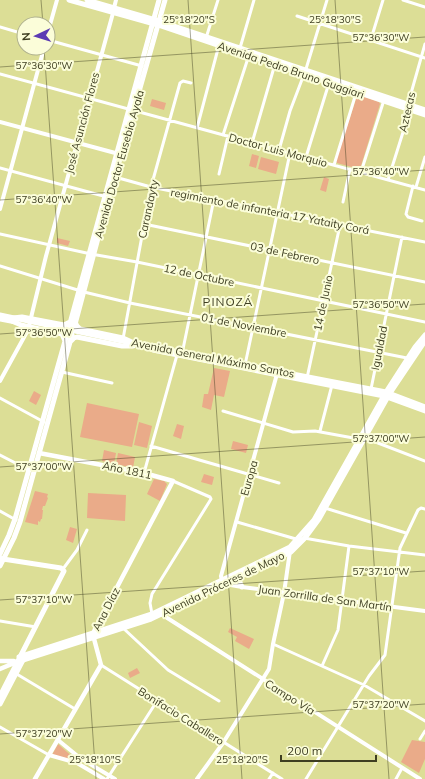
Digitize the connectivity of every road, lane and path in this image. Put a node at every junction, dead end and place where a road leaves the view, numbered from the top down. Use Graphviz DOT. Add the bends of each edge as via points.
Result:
graph roads {
  1 [pos="57,0"];
  2 [pos="69,0"];
  3 [pos="88,0"];
  4 [pos="116,0"];
  5 [pos="159,0"];
  6 [pos="165,0"];
  7 [pos="218,0"];
  8 [pos="254,0"];
  9 [pos="327,0"];
  10 [pos="383,0"];
  11 [pos="403,0"];
  12 [pos="425,7"];
  13 [pos="113,10"];
  14 [pos="52,16"];
  15 [pos="297,16"];
  16 [pos="156,22"];
  17 [pos="320,24"];
  18 [pos="0,27"];
  19 [pos="16,32"];
  20 [pos="206,39"];
  21 [pos="371,39"];
  22 [pos="56,42"];
  23 [pos="219,44"];
  24 [pos="425,44"];
  25 [pos="239,50"];
  26 [pos="249,54"];
  27 [pos="101,55"];
  28 [pos="42,56"];
  29 [pos="423,58"];
  30 [pos="276,62"];
  31 [pos="143,67"];
  32 [pos="305,72"];
  33 [pos="0,74"];
  34 [pos="330,81"];
  35 [pos="191,83"];
  36 [pos="34,84"];
  37 [pos="358,90"];
  38 [pos="89,99"];
  39 [pos="384,99"];
  40 [pos="409,107"];
  41 [pos="131,110"];
  42 [pos="425,110"];
  43 [pos="425,115"];
  44 [pos="170,120"];
  45 [pos="0,122"];
  46 [pos="21,128"];
  47 [pos="197,128"];
  48 [pos="223,135"];
  49 [pos="228,136"];
  50 [pos="77,143"];
  51 [pos="252,143"];
  52 [pos="279,150"];
  53 [pos="290,153"];
  54 [pos="119,154"];
  55 [pos="306,157"];
  56 [pos="425,157"];
  57 [pos="334,165"];
  58 [pos="0,168"];
  59 [pos="350,169"];
  60 [pos="10,171"];
  61 [pos="361,172"];
  62 [pos="219,174"];
  63 [pos="115,177"];
  64 [pos="388,180"];
  65 [pos="65,185"];
  66 [pos="151,187"];
  67 [pos="414,187"];
  68 [pos="425,190"];
  69 [pos="107,197"];
  70 [pos="214,199"];
  71 [pos="343,202"];
  72 [pos="0,209"];
  73 [pos="277,212"];
  74 [pos="422,221"];
  75 [pos="144,224"];
  76 [pos="340,225"];
  77 [pos="0,234"];
  78 [pos="207,237"];
  79 [pos="402,237"];
  80 [pos="425,242"];
  81 [pos="49,245"];
  82 [pos="269,250"];
  83 [pos="91,254"];
  84 [pos="137,262"];
  85 [pos="332,263"];
  86 [pos="0,266"];
  87 [pos="199,275"];
  88 [pos="394,276"];
  89 [pos="41,278"];
  90 [pos="425,282"];
  91 [pos="261,288"];
  92 [pos="82,291"];
  93 [pos="323,301"];
  94 [pos="130,303"];
  95 [pos="386,313"];
  96 [pos="190,314"];
  97 [pos="0,315"];
  98 [pos="0,319"];
  99 [pos="13,320"];
  100 [pos="73,322"];
  101 [pos="425,322"];
  102 [pos="29,323"];
  103 [pos="253,327"];
  104 [pos="71,328"];
  105 [pos="69,335"];
  106 [pos="425,335"];
  107 [pos="113,340"];
  108 [pos="123,340"];
  109 [pos="315,340"];
  110 [pos="425,341"];
  111 [pos="67,342"];
  112 [pos="133,344"];
  113 [pos="378,352"];
  114 [pos="180,353"];
  115 [pos="407,358"];
  116 [pos="245,366"];
  117 [pos="62,372"];
  118 [pos="278,374"];
  119 [pos="307,378"];
  120 [pos="0,381"];
  121 [pos="112,383"];
  122 [pos="332,385"];
  123 [pos="371,389"];
  124 [pos="387,395"];
  125 [pos="0,398"];
  126 [pos="425,407"];
  127 [pos="223,410"];
  128 [pos="425,411"];
  129 [pos="45,422"];
  130 [pos="265,422"];
  131 [pos="320,432"];
  132 [pos="362,438"];
  133 [pos="151,446"];
  134 [pos="39,453"];
  135 [pos="0,455"];
  136 [pos="425,461"];
  137 [pos="29,470"];
  138 [pos="144,473"];
  139 [pos="250,475"];
  140 [pos="173,481"];
  141 [pos="279,483"];
  142 [pos="325,508"];
  143 [pos="425,509"];
  144 [pos="0,511"];
  145 [pos="17,521"];
  146 [pos="237,522"];
  147 [pos="88,530"];
  148 [pos="406,533"];
  149 [pos="301,539"];
  150 [pos="349,546"];
  151 [pos="290,550"];
  152 [pos="400,552"];
  153 [pos="0,554"];
  154 [pos="425,555"];
  155 [pos="2,559"];
  156 [pos="0,566"];
  157 [pos="63,569"];
  158 [pos="238,578"];
  159 [pos="223,582"];
  160 [pos="242,587"];
  161 [pos="284,593"];
  162 [pos="342,599"];
  163 [pos="392,607"];
  164 [pos="425,612"];
  165 [pos="161,614"];
  166 [pos="153,616"];
  167 [pos="0,621"];
  168 [pos="36,627"];
  169 [pos="123,628"];
  170 [pos="94,635"];
  171 [pos="273,644"];
  172 [pos="20,660"];
  173 [pos="0,662"];
  174 [pos="8,664"];
  175 [pos="101,665"];
  176 [pos="322,666"];
  177 [pos="0,669"];
  178 [pos="14,672"];
  179 [pos="263,680"];
  180 [pos="364,685"];
  181 [pos="0,696"];
  182 [pos="157,701"];
  183 [pos="219,701"];
  184 [pos="0,704"];
  185 [pos="75,709"];
  186 [pos="425,721"];
  187 [pos="0,727"];
  188 [pos="338,727"];
  189 [pos="425,731"];
  190 [pos="420,739"];
  191 [pos="58,740"];
  192 [pos="223,743"];
  193 [pos="49,756"];
  194 [pos="80,758"];
  195 [pos="76,763"];
  196 [pos="402,768"];
  197 [pos="273,773"];
  198 [pos="109,777"];
  199 [pos="35,779"];
  200 [pos="104,779"];
  201 [pos="115,779"];
  202 [pos="197,779"];
  203 [pos="269,779"];
  204 [pos="282,779"];
  205 [pos="306,779"];
  206 [pos="396,779"];
  207 [pos="420,779"];
  1 -- 14 [label="street"];
  2 -- 13 [label="main road"];
  3 -- 13 [label="main road"];
  4 -- 13 [label="street, José Asunción Flores"];
  5 -- 16 [label="main road, Avenida Doctor Eusebio Ayala"];
  6 -- 16 [label="main road, Avenida Doctor Eusebio Ayala"];
  7 -- 20 [label="street"];
  8 -- 25 [label="street"];
  9 -- 17 [label="street"];
  10 -- 21 [label="street"];
  11 -- 12 [label="street"];
  13 -- 16 [label="main road, Avenida Pedro Bruno Guggiari"];
  13 -- 27 [label="street, José Asunción Flores"];
  15 -- 17 [label="street"];
  16 -- 20 [label="main road, Avenida Pedro Bruno Guggiari"];
  16 -- 31 [label="main road, Avenida Doctor Eusebio Ayala"];
  17 -- 21 [label="street"];
  17 -- 32 [label="street"];
  18 -- 19 [label="street"];
  20 -- 23 [label="main road, Avenida Pedro Bruno Guggiari"];
  21 -- 29 [label="street"];
  22 -- 27 [label="street"];
  23 -- 25 [label="main road, Avenida Pedro Bruno Guggiari"];
  23 -- 47 [label="street"];
  24 -- 29 [label="street, Aztecas"];
  25 -- 26 [label="main road, Avenida Pedro Bruno Guggiari"];
  26 -- 30 [label="main road, Avenida Pedro Bruno Guggiari"];
  26 -- 48 [label="street"];
  27 -- 31 [label="street"];
  27 -- 38 [label="street, José Asunción Flores"];
  28 -- 36 [label="street"];
  29 -- 40 [label="street, Aztecas"];
  30 -- 32 [label="main road, Avenida Pedro Bruno Guggiari"];
  30 -- 51 [label="street"];
  31 -- 41 [label="main road, Avenida Doctor Eusebio Ayala"];
  32 -- 34 [label="main road, Avenida Pedro Bruno Guggiari"];
  32 -- 52 [label="street"];
  33 -- 36 [label="street, Doctor Luis Morquio"];
  34 -- 37 [label="main road, Avenida Pedro Bruno Guggiari"];
  34 -- 55 [label="street"];
  35 -- 44 [label="street, Carandayty" via="180,83"];
  36 -- 38 [label="street, Doctor Luis Morquio"];
  36 -- 46 [label="street"];
  37 -- 39 [label="main road, Avenida Pedro Bruno Guggiari"];
  37 -- 57 [label="street"];
  38 -- 41 [label="street, Doctor Luis Morquio"];
  38 -- 50 [label="street, José Asunción Flores"];
  39 -- 40 [label="main road, Avenida Pedro Bruno Guggiari"];
  39 -- 61 [label="street"];
  40 -- 42 [label="main road, Avenida Pedro Bruno Guggiari"];
  40 -- 43 [label="main road, Avenida Pedro Bruno Guggiari"];
  40 -- 64 [label="street, Aztecas"];
  41 -- 44 [label="street, Doctor Luis Morquio"];
  41 -- 54 [label="main road, Avenida Doctor Eusebio Ayala"];
  44 -- 47 [label="street, Doctor Luis Morquio"];
  44 -- 66 [label="street, Carandayty"];
  45 -- 46 [label="street"];
  46 -- 50 [label="street"];
  46 -- 60 [label="street"];
  47 -- 48 [label="street, Doctor Luis Morquio"];
  48 -- 49 [label="street, Doctor Luis Morquio"];
  49 -- 51 [label="street, Doctor Luis Morquio"];
  49 -- 62 [label="street"];
  50 -- 54 [label="street"];
  50 -- 65 [label="street, José Asunción Flores"];
  51 -- 52 [label="street, Doctor Luis Morquio"];
  52 -- 53 [label="street, Doctor Luis Morquio"];
  53 -- 55 [label="street, Doctor Luis Morquio"];
  53 -- 73 [label="street"];
  54 -- 63 [label="main road, Avenida Doctor Eusebio Ayala"];
  54 -- 69 [label="main road, Avenida Doctor Eusebio Ayala"];
  55 -- 57 [label="street, Doctor Luis Morquio"];
  56 -- 67 [label="street"];
  57 -- 59 [label="street, Doctor Luis Morquio"];
  58 -- 60 [label="street"];
  59 -- 61 [label="street, Doctor Luis Morquio"];
  59 -- 71 [label="street"];
  60 -- 65 [label="street"];
  60 -- 72 [label="street"];
  61 -- 64 [label="street, Doctor Luis Morquio"];
  63 -- 66 [label="street, regimiento de infanteria 17 Yataity Corá"];
  63 -- 69 [label="main road, Avenida Doctor Eusebio Ayala"];
  64 -- 67 [label="street, Doctor Luis Morquio"];
  65 -- 69 [label="street"];
  65 -- 81 [label="street, José Asunción Flores"];
  66 -- 70 [label="street, regimiento de infanteria 17 Yataity Corá"];
  66 -- 75 [label="street, Carandayty"];
  67 -- 68 [label="street, Doctor Luis Morquio"];
  67 -- 74 [label="street" via="406,211 408,217"];
  69 -- 83 [label="main road, Avenida Doctor Eusebio Ayala"];
  70 -- 73 [label="street, regimiento de infanteria 17 Yataity Corá"];
  70 -- 78 [label="street"];
  73 -- 76 [label="street, regimiento de infanteria 17 Yataity Corá"];
  73 -- 82 [label="street"];
  75 -- 78 [label="street, 03 de Febrero"];
  75 -- 84 [label="street, Carandayty"];
  76 -- 79 [label="street, regimiento de infanteria 17 Yataity Corá"];
  76 -- 85 [label="street, 14 de Junio"];
  77 -- 81 [label="street, 12 de Octubre"];
  78 -- 82 [label="street, 03 de Febrero"];
  78 -- 87 [label="street"];
  79 -- 80 [label="street, regimiento de infanteria 17 Yataity Corá"];
  79 -- 88 [label="street, Igualdad"];
  81 -- 83 [label="street, 12 de Octubre"];
  81 -- 89 [label="street, José Asunción Flores"];
  82 -- 85 [label="street, 03 de Febrero"];
  82 -- 91 [label="street"];
  83 -- 84 [label="street, 12 de Octubre"];
  83 -- 92 [label="main road, Avenida Doctor Eusebio Ayala"];
  84 -- 87 [label="street, 12 de Octubre"];
  84 -- 94 [label="street, Carandayty"];
  85 -- 88 [label="street, 03 de Febrero"];
  85 -- 93 [label="street, 14 de Junio"];
  86 -- 89 [label="street, 01 de Noviembre"];
  87 -- 91 [label="street, 12 de Octubre"];
  87 -- 96 [label="street"];
  88 -- 90 [label="street, 03 de Febrero"];
  88 -- 95 [label="street, Igualdad"];
  89 -- 92 [label="street, 01 de Noviembre"];
  89 -- 102 [label="street, José Asunción Flores"];
  91 -- 93 [label="street, 12 de Octubre"];
  91 -- 103 [label="street"];
  92 -- 94 [label="street, 01 de Noviembre"];
  92 -- 100 [label="main road, Avenida Doctor Eusebio Ayala"];
  93 -- 95 [label="street, 12 de Octubre"];
  93 -- 109 [label="street, 14 de Junio"];
  94 -- 96 [label="street, 01 de Noviembre"];
  94 -- 108 [label="street, Carandayty"];
  95 -- 101 [label="street, 12 de Octubre"];
  95 -- 113 [label="street, Igualdad"];
  96 -- 103 [label="street, 01 de Noviembre"];
  96 -- 114 [label="street"];
  97 -- 99 [label="main road"];
  98 -- 99 [label="main road"];
  99 -- 102 [label="main road" via="22,317"];
  100 -- 102 [label="main road" via="64,325"];
  100 -- 104 [label="main road, Avenida Doctor Eusebio Ayala"];
  100 -- 108 [label="main road" via="80,329"];
  102 -- 107 [label="main road, Avenida General Máximo Santos"];
  102 -- 111 [label="main road" via="62,334"];
  102 -- 120 [label="street, José Asunción Flores" via="28,330"];
  103 -- 109 [label="street, 01 de Noviembre"];
  103 -- 116 [label="street"];
  105 -- 111 [label="main road"];
  106 -- 115 [label="main road"];
  107 -- 108 [label="main road, Avenida General Máximo Santos"];
  107 -- 112 [label="main road, Avenida General Máximo Santos"];
  108 -- 112 [label="main road"];
  109 -- 113 [label="street, 01 de Noviembre"];
  109 -- 119 [label="street, 14 de Junio"];
  110 -- 124 [label="main road"];
  111 -- 112 [label="main road" via="78,337 122,346"];
  111 -- 117 [label="main road"];
  111 -- 129 [label="main road"];
  112 -- 114 [label="main road, Avenida General Máximo Santos"];
  113 -- 115 [label="street, 01 de Noviembre"];
  113 -- 123 [label="street, Igualdad"];
  114 -- 116 [label="main road, Avenida General Máximo Santos"];
  114 -- 133 [label="street"];
  115 -- 124 [label="main road"];
  116 -- 118 [label="main road, Avenida General Máximo Santos"];
  116 -- 119 [label="main road, Avenida General Máximo Santos"];
  117 -- 121 [label="street"];
  117 -- 129 [label="main road"];
  118 -- 119 [label="main road, Avenida General Máximo Santos"];
  118 -- 130 [label="street, Europa"];
  119 -- 122 [label="main road, Avenida General Máximo Santos"];
  119 -- 123 [label="main road, Avenida General Máximo Santos"];
  122 -- 124 [label="main road, Avenida General Máximo Santos"];
  122 -- 131 [label="street"];
  123 -- 124 [label="main road, Avenida General Máximo Santos"];
  124 -- 126 [label="main road, Avenida General Máximo Santos"];
  124 -- 128 [label="main road, Avenida General Máximo Santos"];
  124 -- 132 [label="main road, Avenida Próceres de Mayo"];
  125 -- 129 [label="street"];
  127 -- 130 [label="street"];
  129 -- 134 [label="main road"];
  129 -- 137 [label="main road"];
  130 -- 131 [label="street" via="293,432"];
  130 -- 139 [label="street, Europa"];
  131 -- 132 [label="street"];
  132 -- 136 [label="street"];
  132 -- 142 [label="main road, Avenida Próceres de Mayo"];
  132 -- 149 [label="main road, Avenida Próceres de Mayo"];
  133 -- 138 [label="street"];
  133 -- 139 [label="street"];
  134 -- 138 [label="main road, Año 1811"];
  134 -- 145 [label="main road"];
  135 -- 137 [label="street"];
  137 -- 145 [label="main road"];
  138 -- 140 [label="main road, Año 1811"];
  139 -- 141 [label="street"];
  139 -- 146 [label="street, Europa"];
  140 -- 166 [label="street, Año 1811" via="211,499 152,594 150,603"];
  140 -- 170 [label="main road, Ana Díaz"];
  142 -- 148 [label="street"];
  142 -- 149 [label="main road, Avenida Próceres de Mayo"];
  143 -- 148 [label="street" via="418,510"];
  144 -- 145 [label="street"];
  145 -- 153 [label="main road"];
  145 -- 155 [label="main road"];
  146 -- 149 [label="street"];
  146 -- 159 [label="street, Europa" via="221,576"];
  147 -- 157 [label="street"];
  148 -- 152 [label="street"];
  149 -- 150 [label="street"];
  149 -- 151 [label="main road, Avenida Próceres de Mayo"];
  150 -- 152 [label="street"];
  150 -- 162 [label="street"];
  151 -- 158 [label="main road, Avenida Próceres de Mayo"];
  151 -- 159 [label="main road, Avenida Próceres de Mayo"];
  151 -- 161 [label="street"];
  152 -- 154 [label="street"];
  152 -- 163 [label="street"];
  155 -- 156 [label="main road"];
  155 -- 157 [label="main road"];
  157 -- 168 [label="main road" via="64,573"];
  158 -- 159 [label="main road, Avenida Próceres de Mayo"];
  158 -- 160 [label="main road"];
  159 -- 160 [label="street, Juan Zorrilla de San Martín"];
  159 -- 165 [label="main road, Avenida Próceres de Mayo"];
  159 -- 166 [label="main road, Avenida Próceres de Mayo"];
  160 -- 161 [label="street, Juan Zorrilla de San Martín"];
  161 -- 162 [label="street, Juan Zorrilla de San Martín"];
  161 -- 171 [label="street"];
  162 -- 163 [label="street, Juan Zorrilla de San Martín"];
  162 -- 176 [label="street" via="338,630"];
  163 -- 164 [label="street, Juan Zorrilla de San Martín"];
  163 -- 180 [label="street" via="386,651"];
  165 -- 166 [label="main road, Avenida Próceres de Mayo"];
  165 -- 179 [label="street, Campo Vía"];
  166 -- 169 [label="main road, Avenida Próceres de Mayo"];
  166 -- 170 [label="main road, Avenida Próceres de Mayo"];
  167 -- 168 [label="street"];
  168 -- 172 [label="main road"];
  169 -- 170 [label="main road, Avenida Próceres de Mayo"];
  169 -- 183 [label="street" via="168,670"];
  170 -- 172 [label="main road, Avenida Próceres de Mayo"];
  170 -- 172 [label="main road, Avenida Próceres de Mayo"];
  170 -- 175 [label="main road, Ana Díaz"];
  171 -- 176 [label="street"];
  171 -- 179 [label="street" via="270,666"];
  172 -- 174 [label="main road"];
  172 -- 178 [label="main road"];
  173 -- 174 [label="main road"];
  173 -- 177 [label="main road"];
  174 -- 177 [label="main road"];
  174 -- 178 [label="street"];
  175 -- 182 [label="street, Bonifacio Caballero"];
  175 -- 185 [label="main road"];
  176 -- 180 [label="street"];
  178 -- 181 [label="main road"];
  178 -- 184 [label="main road"];
  178 -- 185 [label="street"];
  179 -- 188 [label="street, Campo Vía"];
  179 -- 192 [label="street"];
  180 -- 186 [label="street"];
  180 -- 188 [label="street"];
  182 -- 192 [label="street, Bonifacio Caballero"];
  182 -- 198 [label="street"];
  185 -- 191 [label="main road"];
  187 -- 193 [label="street"];
  188 -- 196 [label="street, Campo Vía"];
  188 -- 205 [label="street"];
  189 -- 190 [label="street"];
  191 -- 193 [label="main road"];
  191 -- 194 [label="street"];
  192 -- 197 [label="street, Bonifacio Caballero"];
  192 -- 202 [label="street"];
  193 -- 195 [label="street"];
  193 -- 199 [label="main road"];
  194 -- 195 [label="street"];
  194 -- 198 [label="street"];
  195 -- 200 [label="street"];
  196 -- 206 [label="street"];
  196 -- 207 [label="street, Campo Vía"];
  197 -- 203 [label="street"];
  197 -- 204 [label="street, Bonifacio Caballero"];
  198 -- 201 [label="street"];
}
